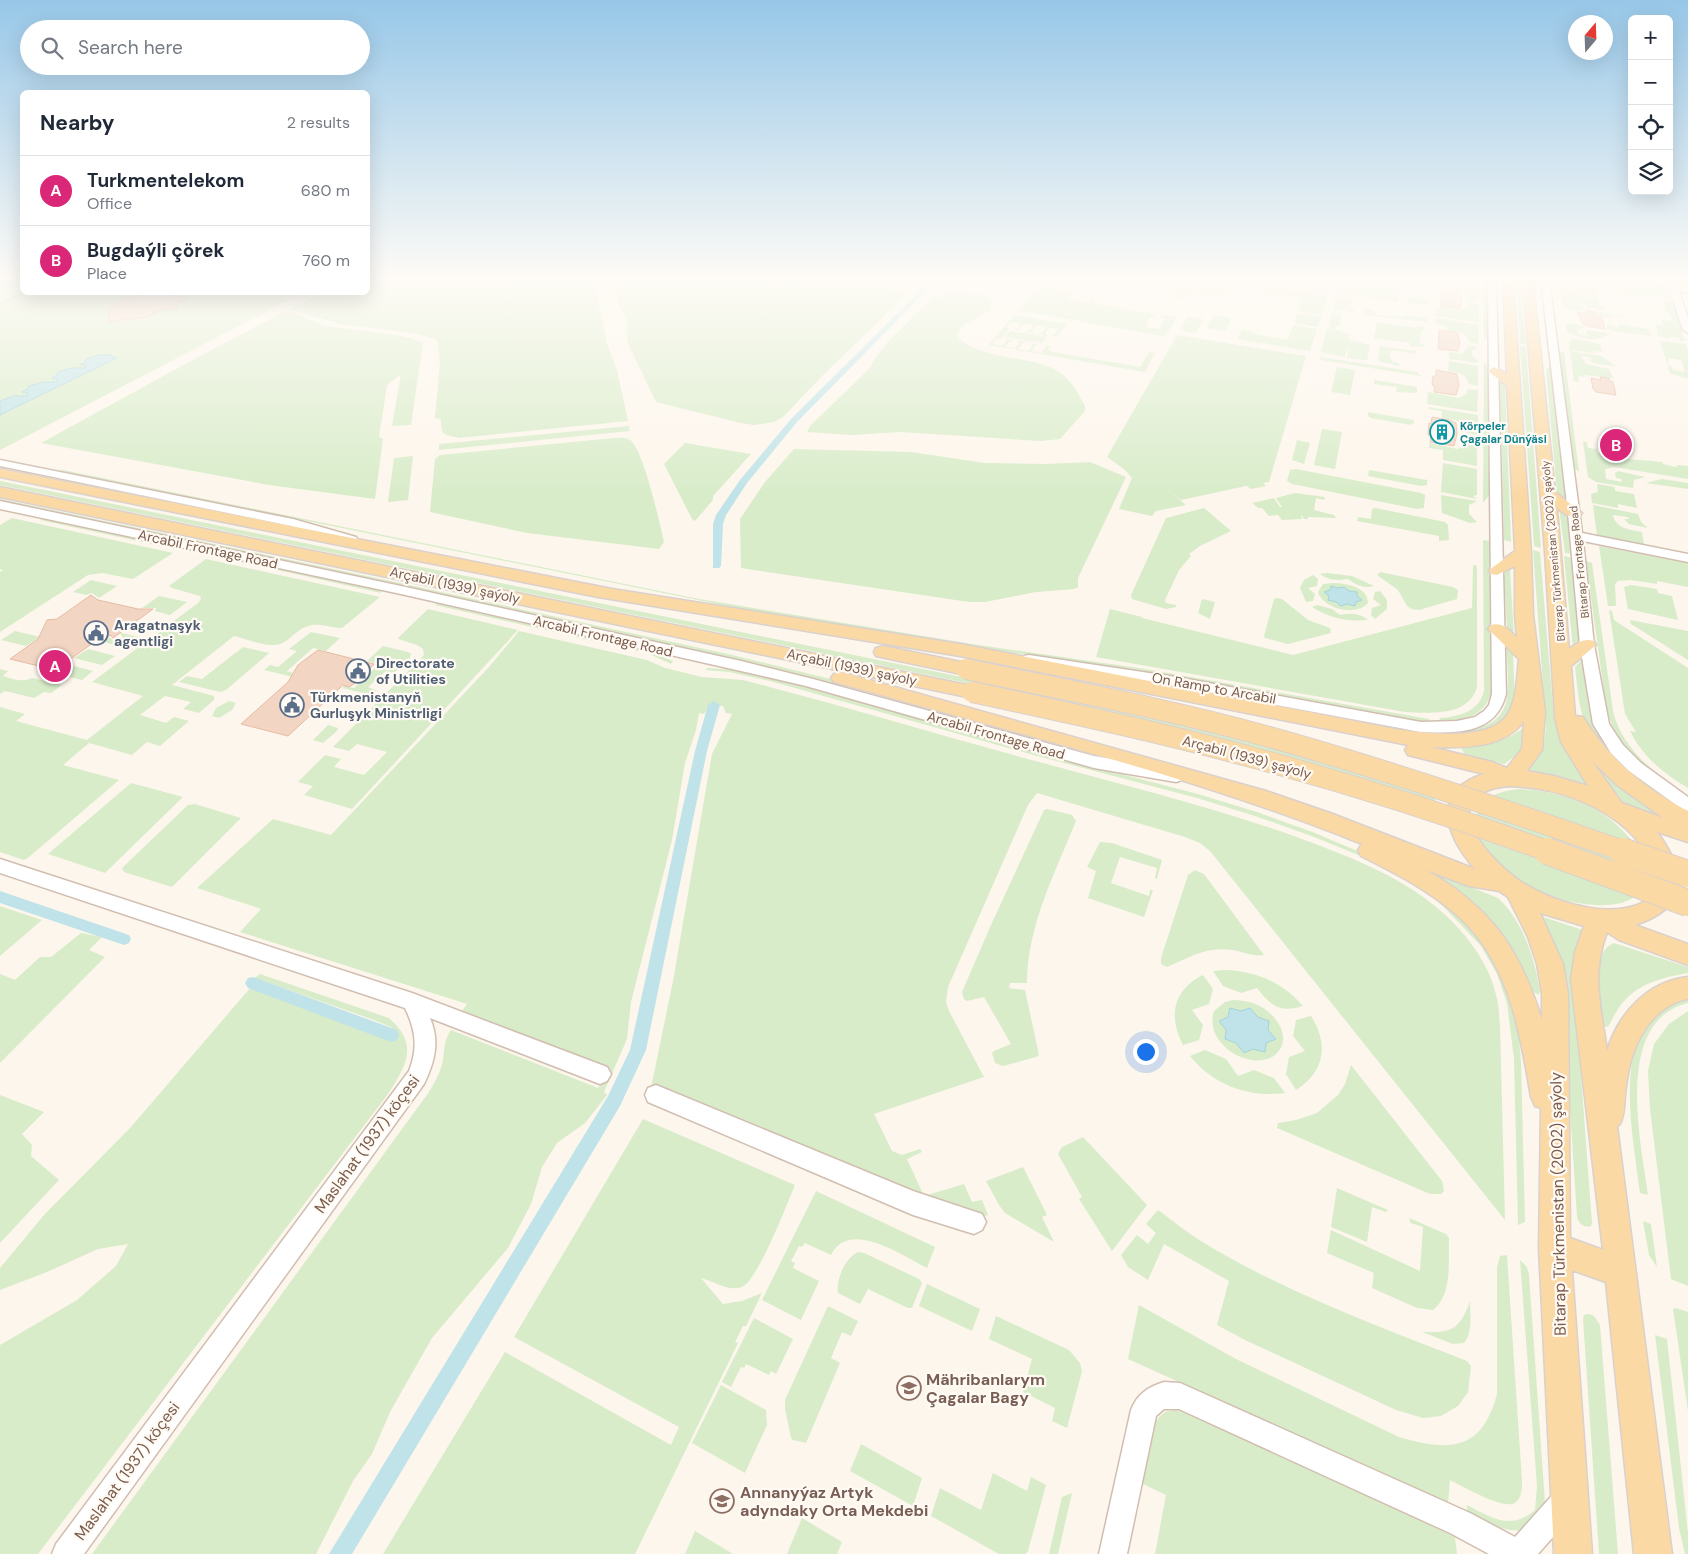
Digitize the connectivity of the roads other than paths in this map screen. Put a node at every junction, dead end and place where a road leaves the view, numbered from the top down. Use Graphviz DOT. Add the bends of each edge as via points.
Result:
graph roads {
  1 [pos="1493,353"];
  2 [pos="1512,353"];
  3 [pos="1535,353"];
  4 [pos="1554,353"];
  5 [pos="1555,361"];
  6 [pos="1536,367"];
  7 [pos="1494,371"];
  8 [pos="1514,385"];
  9 [pos="0,463"];
  10 [pos="0,473"];
  11 [pos="0,492"];
  12 [pos="1548,494"];
  13 [pos="0,505"];
  14 [pos="1574,513"];
  15 [pos="1577,536"];
  16 [pos="398,552"];
  17 [pos="1522,553"];
  18 [pos="1688,558"];
  19 [pos="1497,570"];
  20 [pos="638,623"];
  21 [pos="1497,629"];
  22 [pos="1587,646"];
  23 [pos="1529,658"];
  24 [pos="963,660"];
  25 [pos="1563,673"];
  26 [pos="1218,700"];
  27 [pos="1512,777"];
  28 [pos="1203,780"];
  29 [pos="1266,799"];
  30 [pos="1688,805"];
  31 [pos="1618,811"];
  32 [pos="1688,821"];
  33 [pos="1688,834"];
  34 [pos="0,866"];
  35 [pos="1688,874"];
  36 [pos="1510,887"];
  37 [pos="1688,902"];
  38 [pos="1601,919"];
  39 [pos="1688,955"];
  40 [pos="1688,988"];
  41 [pos="412,1002"];
  42 [pos="600,1074"];
  43 [pos="656,1095"];
  44 [pos="1555,1154"];
  45 [pos="1609,1175"];
  46 [pos="974,1222"];
  47 [pos="1555,1248"];
  48 [pos="1621,1272"];
  49 [pos="1570,1498"];
  50 [pos="1654,1550"];
  51 [pos="66,1554"];
  52 [pos="1113,1554"];
  53 [pos="1519,1554"];
  54 [pos="1573,1554"];
  1 -- 7 [label="street"];
  2 -- 8 [label="main road"];
  3 -- 6 [label="main road, Bitarap Türkmenistan (2002) şaýoly"];
  4 -- 5 [label="street, Bitarap Frontage Road"];
  5 -- 6 [label="main road"];
  5 -- 14 [label="street, Bitarap Frontage Road"];
  6 -- 12 [label="main road, Bitarap Türkmenistan (2002) şaýoly"];
  7 -- 8 [label="main road"];
  7 -- 19 [label="street"];
  8 -- 17 [label="main road"];
  9 -- 16 [label="street" via="293,523"];
  10 -- 16 [label="main road, Arçabil (1939) şaýoly"];
  11 -- 20 [label="main road, Arçabil (1939) şaýoly"];
  12 -- 14 [label="main road"];
  12 -- 25 [label="main road, Bitarap Türkmenistan (2002) şaýoly"];
  13 -- 28 [label="street, Arcabil Frontage Road" via="741,666 1094,762"];
  14 -- 15 [label="street, Bitarap Frontage Road"];
  15 -- 18 [label="street"];
  15 -- 22 [label="street, Bitarap Frontage Road"];
  16 -- 24 [label="main road, Arçabil (1939) şaýoly"];
  17 -- 19 [label="main road"];
  17 -- 23 [label="main road"];
  19 -- 21 [label="street"];
  20 -- 28 [label="main road"];
  20 -- 37 [label="main road, Arçabil (1939) şaýoly, bridge" via="1142,729 1291,768 1564,855"];
  21 -- 23 [label="main road"];
  21 -- 24 [label="street, On Ramp to Arcabil" via="1498,701 1495,710 1468,725 1440,728 1080,665"];
  22 -- 25 [label="main road"];
  22 -- 30 [label="street, Bitarap Frontage Road" via="1601,724 1607,736 1634,766"];
  23 -- 26 [label="main road" via="1516,719 1507,728 1477,739 1438,742"];
  23 -- 27 [label="main road" via="1535,712 1532,750"];
  24 -- 26 [label="main road"];
  24 -- 35 [label="main road, Arçabil (1939) şaýoly, bridge" via="1260,735 1452,792"];
  25 -- 31 [label="main road, Bitarap Türkmenistan (2002) şaýoly" via="1571,742"];
  25 -- 32 [label="main road" via="1575,721 1597,755 1642,794"];
  26 -- 27 [label="main road" via="1478,765"];
  27 -- 31 [label="main road" via="1565,785"];
  27 -- 36 [label="main road" via="1486,782 1469,791 1460,805 1458,822 1465,842 1480,863"];
  28 -- 29 [label="main road"];
  29 -- 36 [label="main road" via="1470,877"];
  29 -- 44 [label="main road" via="1390,861 1457,902 1477,920 1512,971 1527,1011"];
  31 -- 33 [label="main road"];
  31 -- 38 [label="main road" via="1648,836 1664,860 1669,884 1660,904 1637,916"];
  34 -- 41 [label="street"];
  36 -- 38 [label="main road" via="1556,909"];
  36 -- 44 [label="main road, Bitarap Türkmenistan (2002) şaýoly" via="1546,955 1555,994"];
  38 -- 39 [label="main road" via="1628,933"];
  38 -- 45 [label="main road" via="1587,952 1584,979"];
  40 -- 45 [label="main road" via="1652,1002 1634,1020 1620,1049 1611,1096"];
  41 -- 42 [label="street"];
  41 -- 51 [label="street, Maslahat (1937) köçesi" via="427,1037 426,1055 417,1077"];
  43 -- 46 [label="street" via="913,1203"];
  44 -- 47 [label="main road, Bitarap Türkmenistan (2002) şaýoly"];
  45 -- 48 [label="main road"];
  47 -- 48 [label="main road"];
  47 -- 49 [label="main road, Bitarap Türkmenistan (2002) şaýoly"];
  48 -- 50 [label="main road"];
  49 -- 53 [label="street"];
  49 -- 54 [label="main road, Bitarap Türkmenistan (2002) şaýoly"];
  52 -- 53 [label="street" via="1144,1410 1153,1399 1166,1394 1180,1396 1244,1425 1460,1523"];
}
